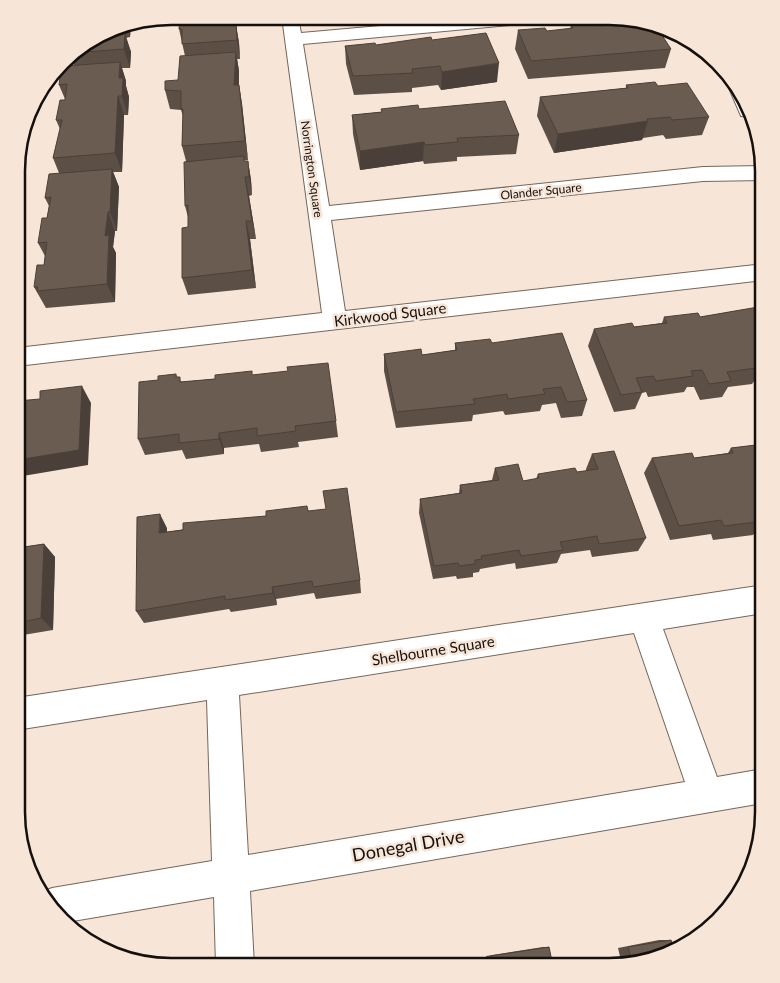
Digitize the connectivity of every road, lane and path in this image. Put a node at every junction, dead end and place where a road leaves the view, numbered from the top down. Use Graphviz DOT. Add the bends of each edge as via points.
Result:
graph roads {
  1 [pos="291,25"];
  2 [pos="452,25"];
  3 [pos="294,39"];
  4 [pos="755,173"];
  5 [pos="319,214"];
  6 [pos="755,273"];
  7 [pos="335,320"];
  8 [pos="25,356"];
  9 [pos="755,600"];
  10 [pos="644,617"];
  11 [pos="222,682"];
  12 [pos="25,713"];
  13 [pos="755,787"];
  14 [pos="706,794"];
  15 [pos="232,874"];
  16 [pos="59,905"];
  17 [pos="235,958"];
  1 -- 3 [label="street, Norrington Square"];
  2 -- 3 [label="street"];
  3 -- 5 [label="street, Norrington Square"];
  4 -- 5 [label="street, Olander Square" via="703,174"];
  5 -- 7 [label="street, Norrington Square"];
  6 -- 7 [label="street, Kirkwood Square"];
  7 -- 8 [label="street, Kirkwood Square"];
  9 -- 10 [label="street, Shelbourne Square"];
  10 -- 11 [label="street, Shelbourne Square"];
  10 -- 14 [label="street"];
  11 -- 12 [label="street, Shelbourne Square"];
  11 -- 15 [label="street"];
  13 -- 14 [label="street, Donegal Drive"];
  14 -- 15 [label="street, Donegal Drive"];
  15 -- 16 [label="street, Donegal Drive"];
  15 -- 17 [label="street"];
}
